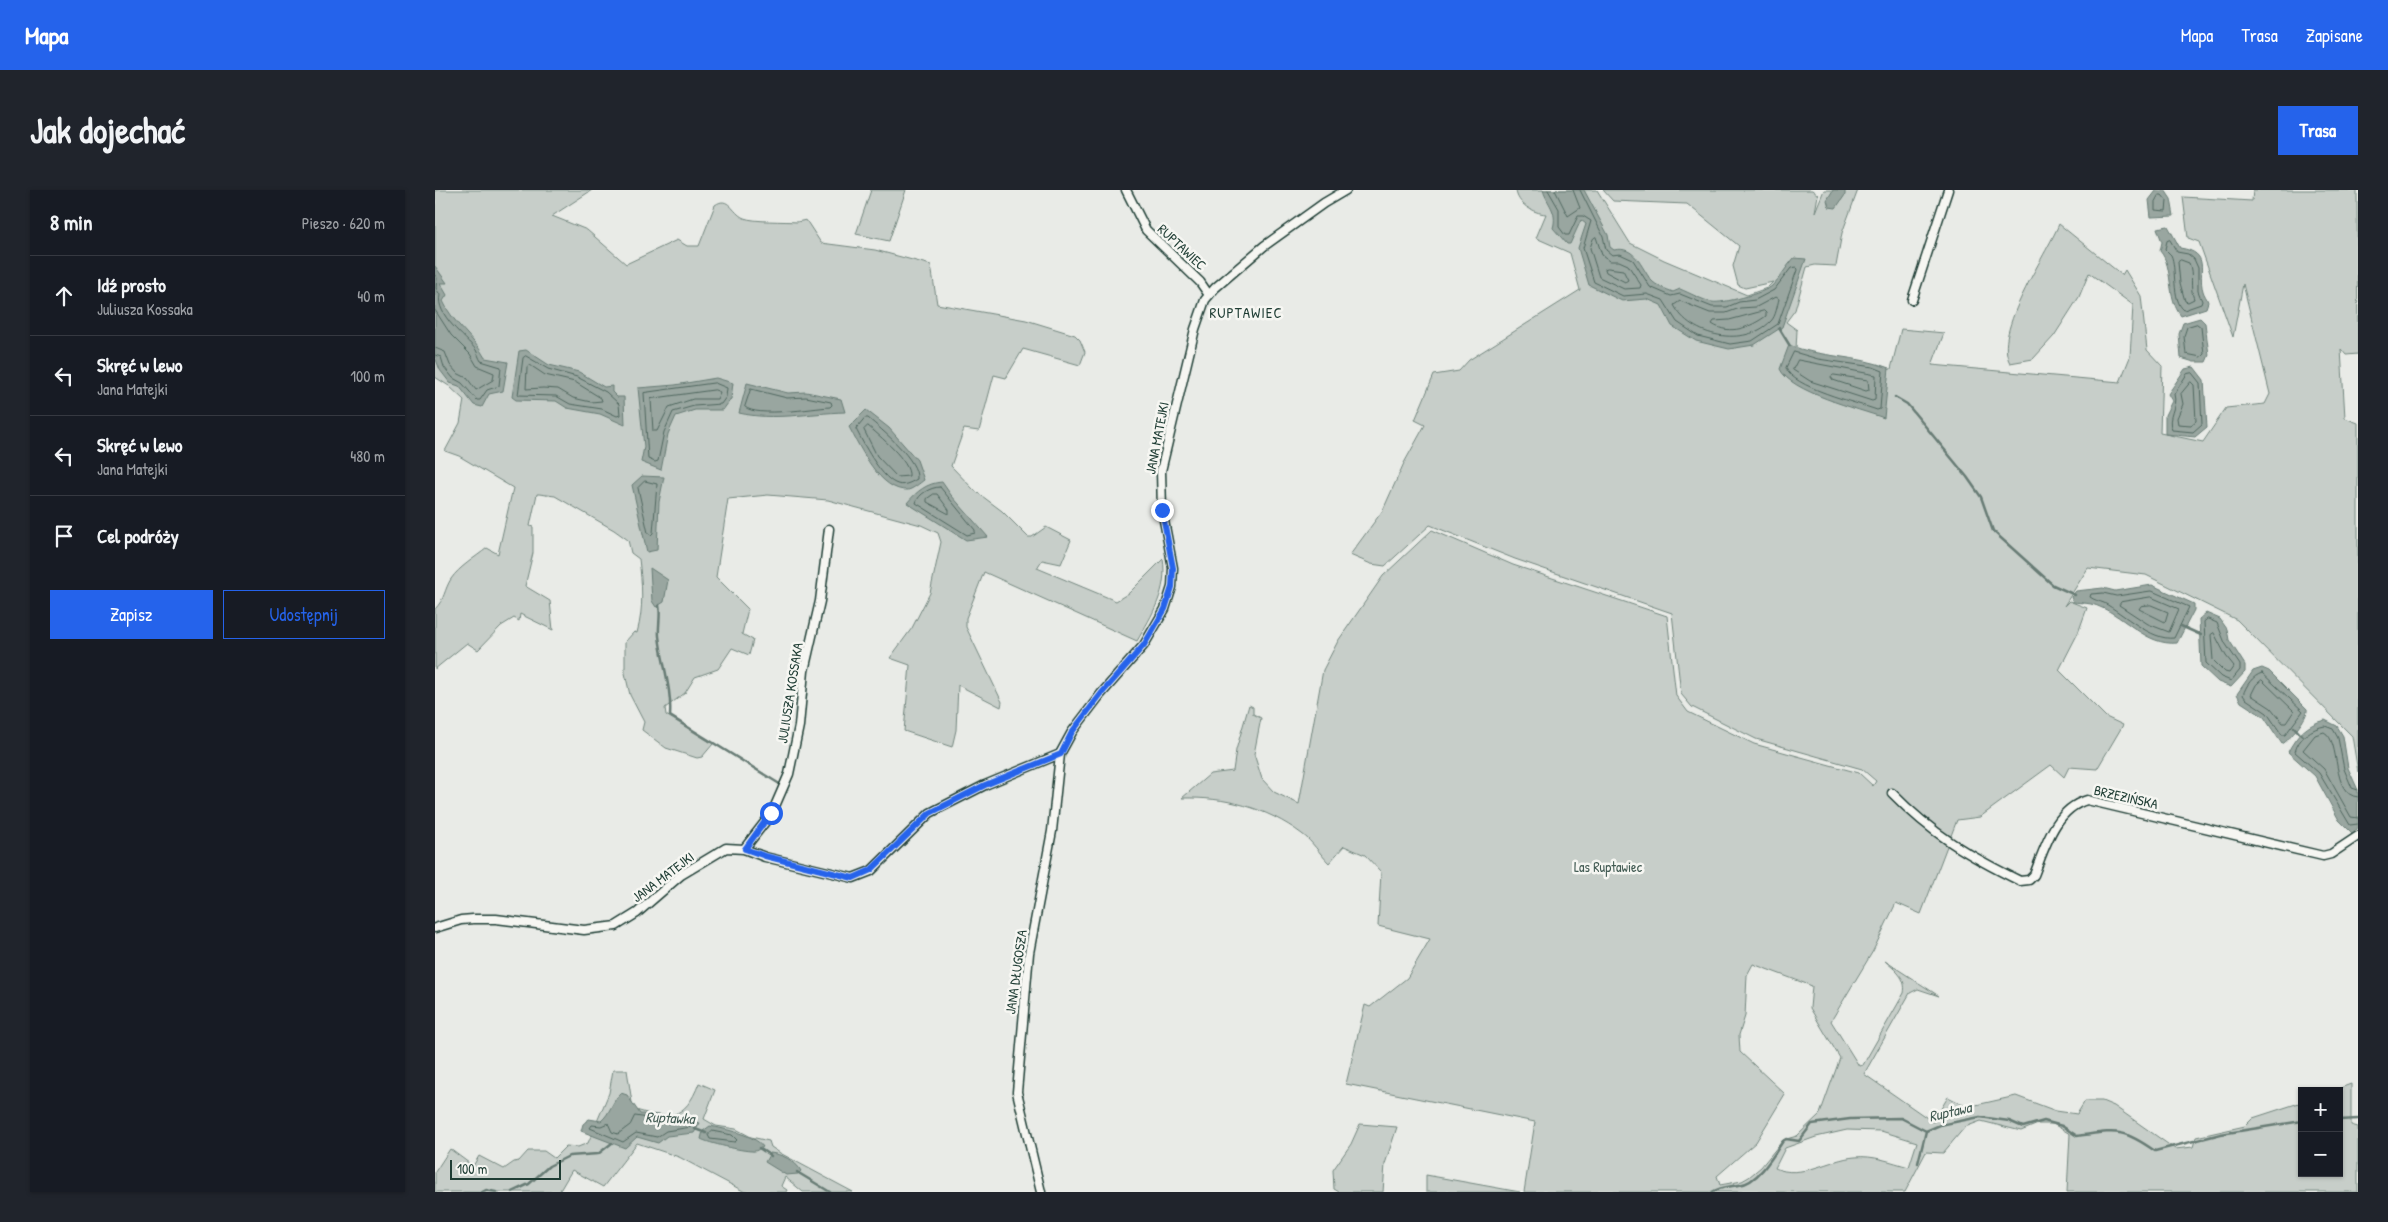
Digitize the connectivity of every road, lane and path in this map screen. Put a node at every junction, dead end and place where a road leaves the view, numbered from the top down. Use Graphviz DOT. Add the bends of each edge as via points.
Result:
graph roads {
  1 [pos="1126,190"];
  2 [pos="1346,190"];
  3 [pos="1948,190"];
  4 [pos="1209,295"];
  5 [pos="1912,300"];
  6 [pos="829,529"];
  7 [pos="1061,754"];
  8 [pos="1892,793"];
  9 [pos="2358,836"];
  10 [pos="745,849"];
  11 [pos="435,928"];
  12 [pos="1041,1192"];
  1 -- 4 [label="street, RUPTAWIEC" via="1146,230 1200,282"];
  2 -- 4 [label="street, JANA MATEJKI" via="1264,246"];
  3 -- 5 [label="street"];
  4 -- 7 [label="street, JANA MATEJKI" via="1195,329 1161,471 1162,510 1173,568 1172,587 1165,609 1144,645 1095,701 1072,732"];
  6 -- 10 [label="street, JULIUSZA KOSSAKA" via="820,601 804,671 799,726 789,774 771,813"];
  7 -- 10 [label="street, JANA MATEJKI" via="985,785 930,813 871,870 853,878"];
  7 -- 12 [label="street, JANA DŁUGOSZA" via="1053,831 1029,953 1017,1092"];
  8 -- 9 [label="street, BRZEZIŃSKA" via="1931,830 2020,880 2029,880 2034,875 2051,831 2065,813 2087,800 2323,856"];
  10 -- 11 [label="street, JANA MATEJKI" via="726,848 681,875 637,913 616,926 584,930 496,918 461,920"];
}
